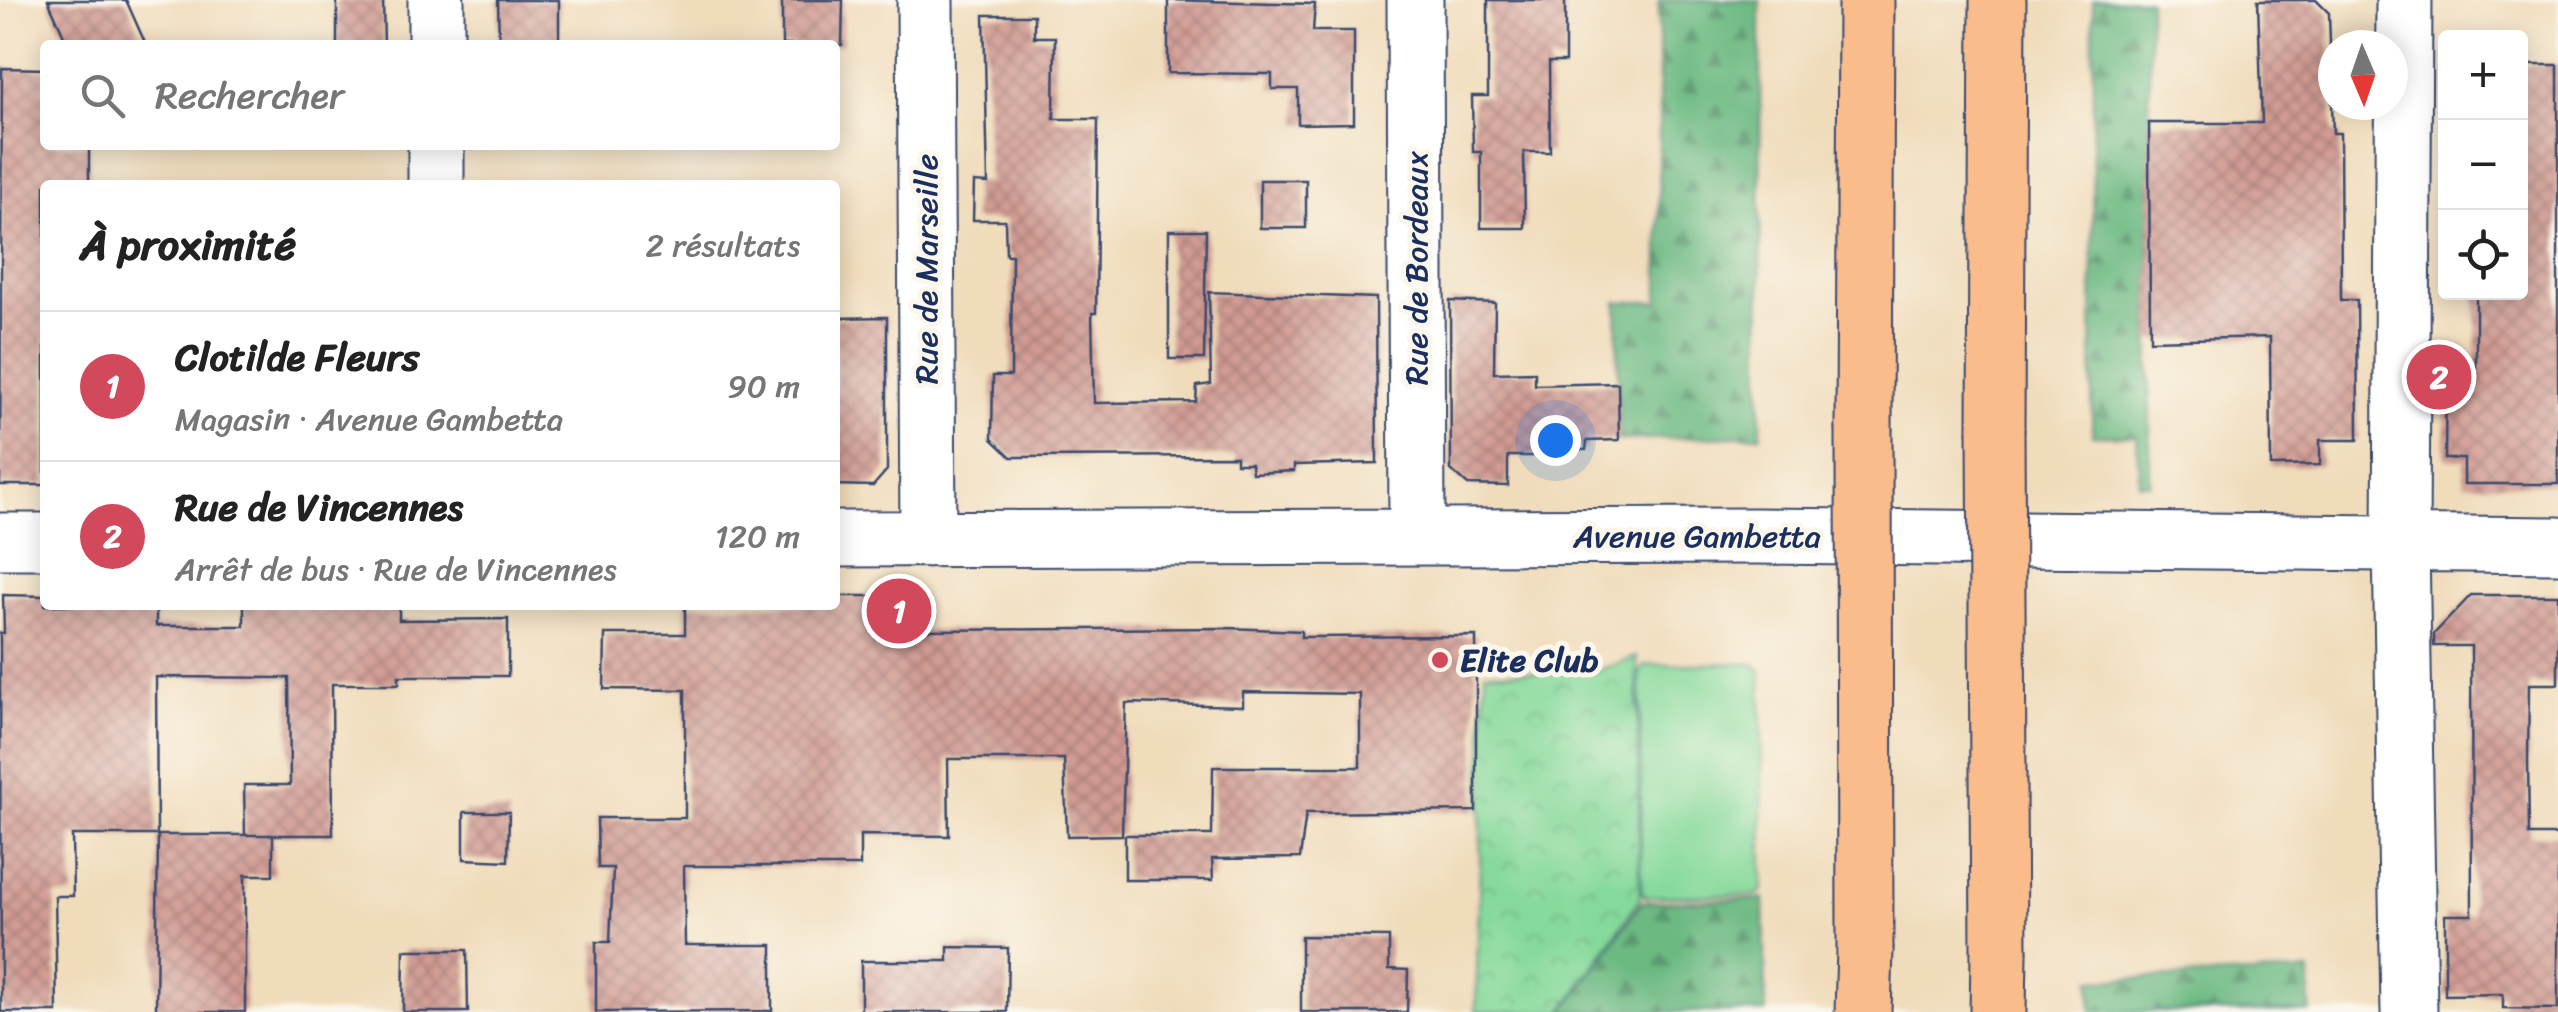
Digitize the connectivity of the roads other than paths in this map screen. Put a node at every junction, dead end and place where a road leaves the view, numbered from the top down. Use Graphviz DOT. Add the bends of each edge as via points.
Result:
graph roads {
  1 [pos="436,0"];
  2 [pos="925,0"];
  3 [pos="1415,0"];
  4 [pos="1866,0"];
  5 [pos="1998,0"];
  6 [pos="2404,0"];
  7 [pos="436,40"];
  8 [pos="436,150"];
  9 [pos="436,180"];
  10 [pos="1417,537"];
  11 [pos="928,538"];
  12 [pos="840,539"];
  13 [pos="0,541"];
  14 [pos="40,541"];
  15 [pos="2400,544"];
  16 [pos="2558,545"];
  17 [pos="1863,1012"];
  18 [pos="1998,1012"];
  19 [pos="2408,1012"];
  1 -- 7 [label="street"];
  2 -- 11 [label="street, Rue de Marseille"];
  3 -- 10 [label="street, Rue de Bordeaux"];
  4 -- 17 [label="highway, bridge"];
  5 -- 18 [label="highway, bridge"];
  6 -- 15 [label="street"];
  8 -- 9 [label="street"];
  10 -- 11 [label="street, Avenue Gambetta"];
  10 -- 15 [label="street, Avenue Gambetta"];
  11 -- 12 [label="street, Avenue Gambetta"];
  13 -- 14 [label="street"];
  15 -- 16 [label="street, Avenue Gambetta"];
  15 -- 19 [label="street"];
}
